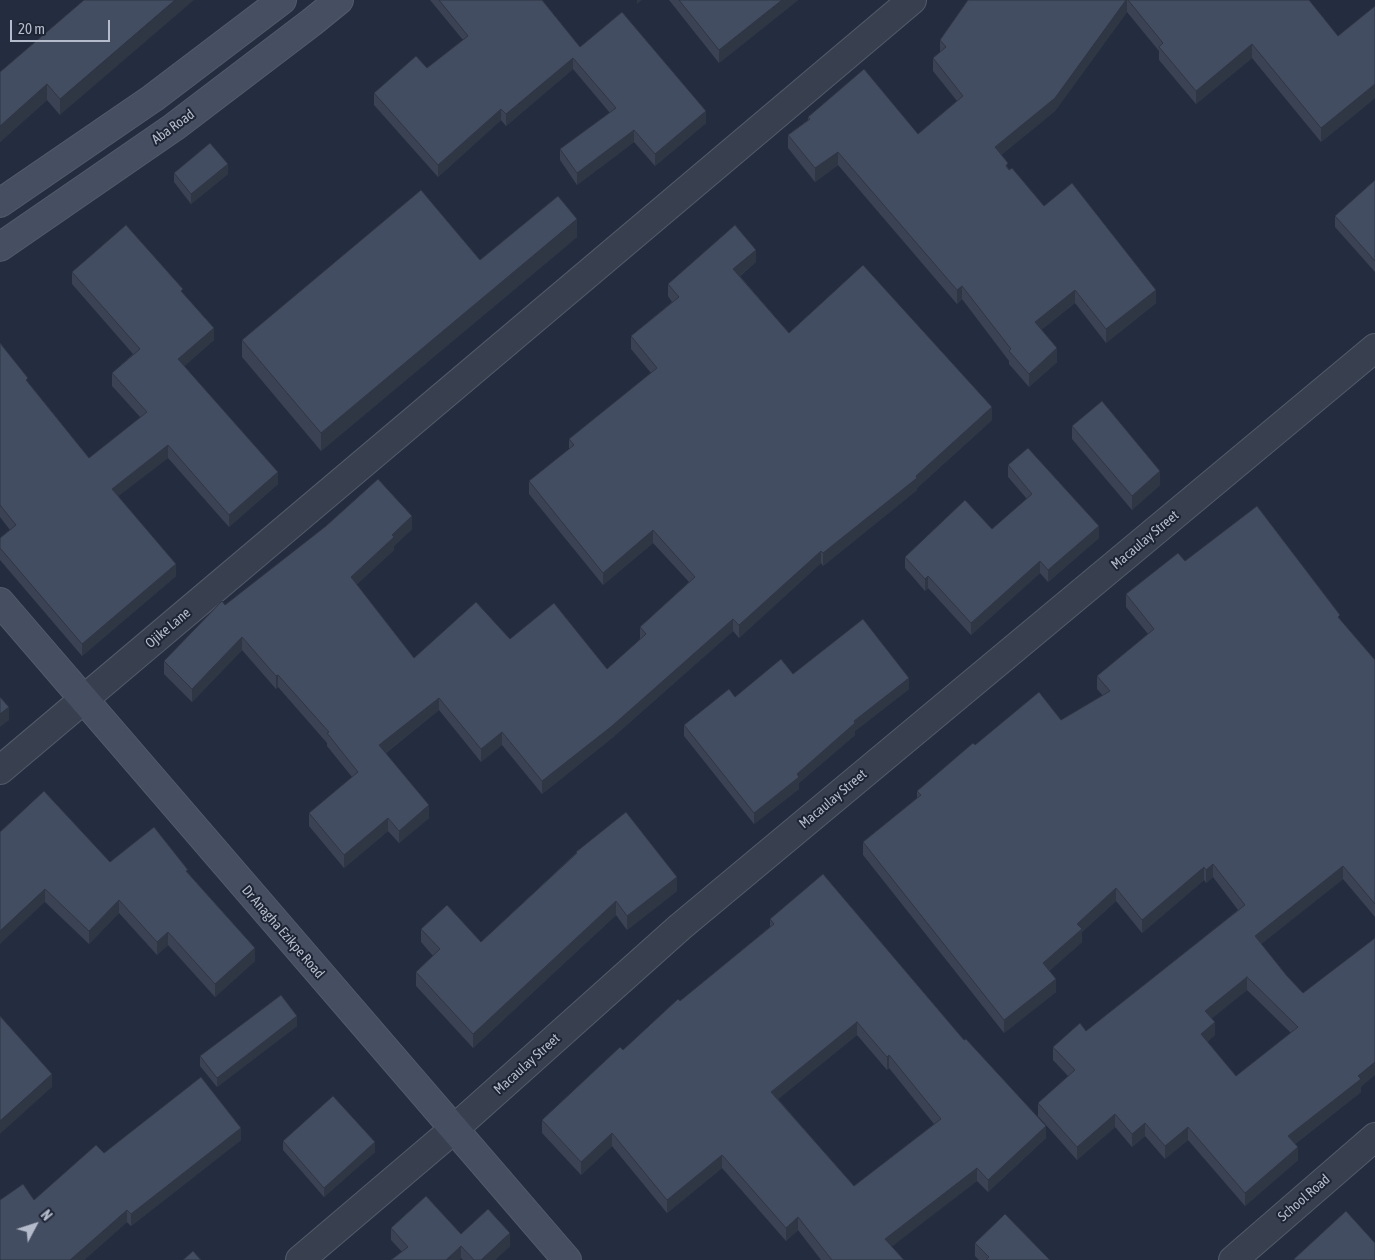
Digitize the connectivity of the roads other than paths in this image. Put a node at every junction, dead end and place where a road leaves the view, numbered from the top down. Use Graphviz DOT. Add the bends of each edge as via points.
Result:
graph roads {
  1 [pos="282,0"];
  2 [pos="339,0"];
  3 [pos="912,0"];
  4 [pos="0,203"];
  5 [pos="0,247"];
  6 [pos="1375,348"];
  7 [pos="0,602"];
  8 [pos="84,700"];
  9 [pos="0,770"];
  10 [pos="454,1129"];
  11 [pos="1375,1137"];
  12 [pos="300,1260"];
  13 [pos="567,1260"];
  14 [pos="1233,1260"];
  1 -- 4 [label="street" via="153,98"];
  2 -- 5 [label="street, Aba Road" via="174,127"];
  3 -- 8 [label="street, Ojike Lane"];
  6 -- 10 [label="street, Macaulay Street" via="680,927"];
  7 -- 8 [label="street, Dr Anagha Ezikpe Road"];
  8 -- 9 [label="street, Ojike Lane"];
  8 -- 10 [label="street, Dr Anagha Ezikpe Road"];
  10 -- 12 [label="street, Macaulay Street"];
  10 -- 13 [label="street, Dr Anagha Ezikpe Road"];
  11 -- 14 [label="street, School Road"];
}
